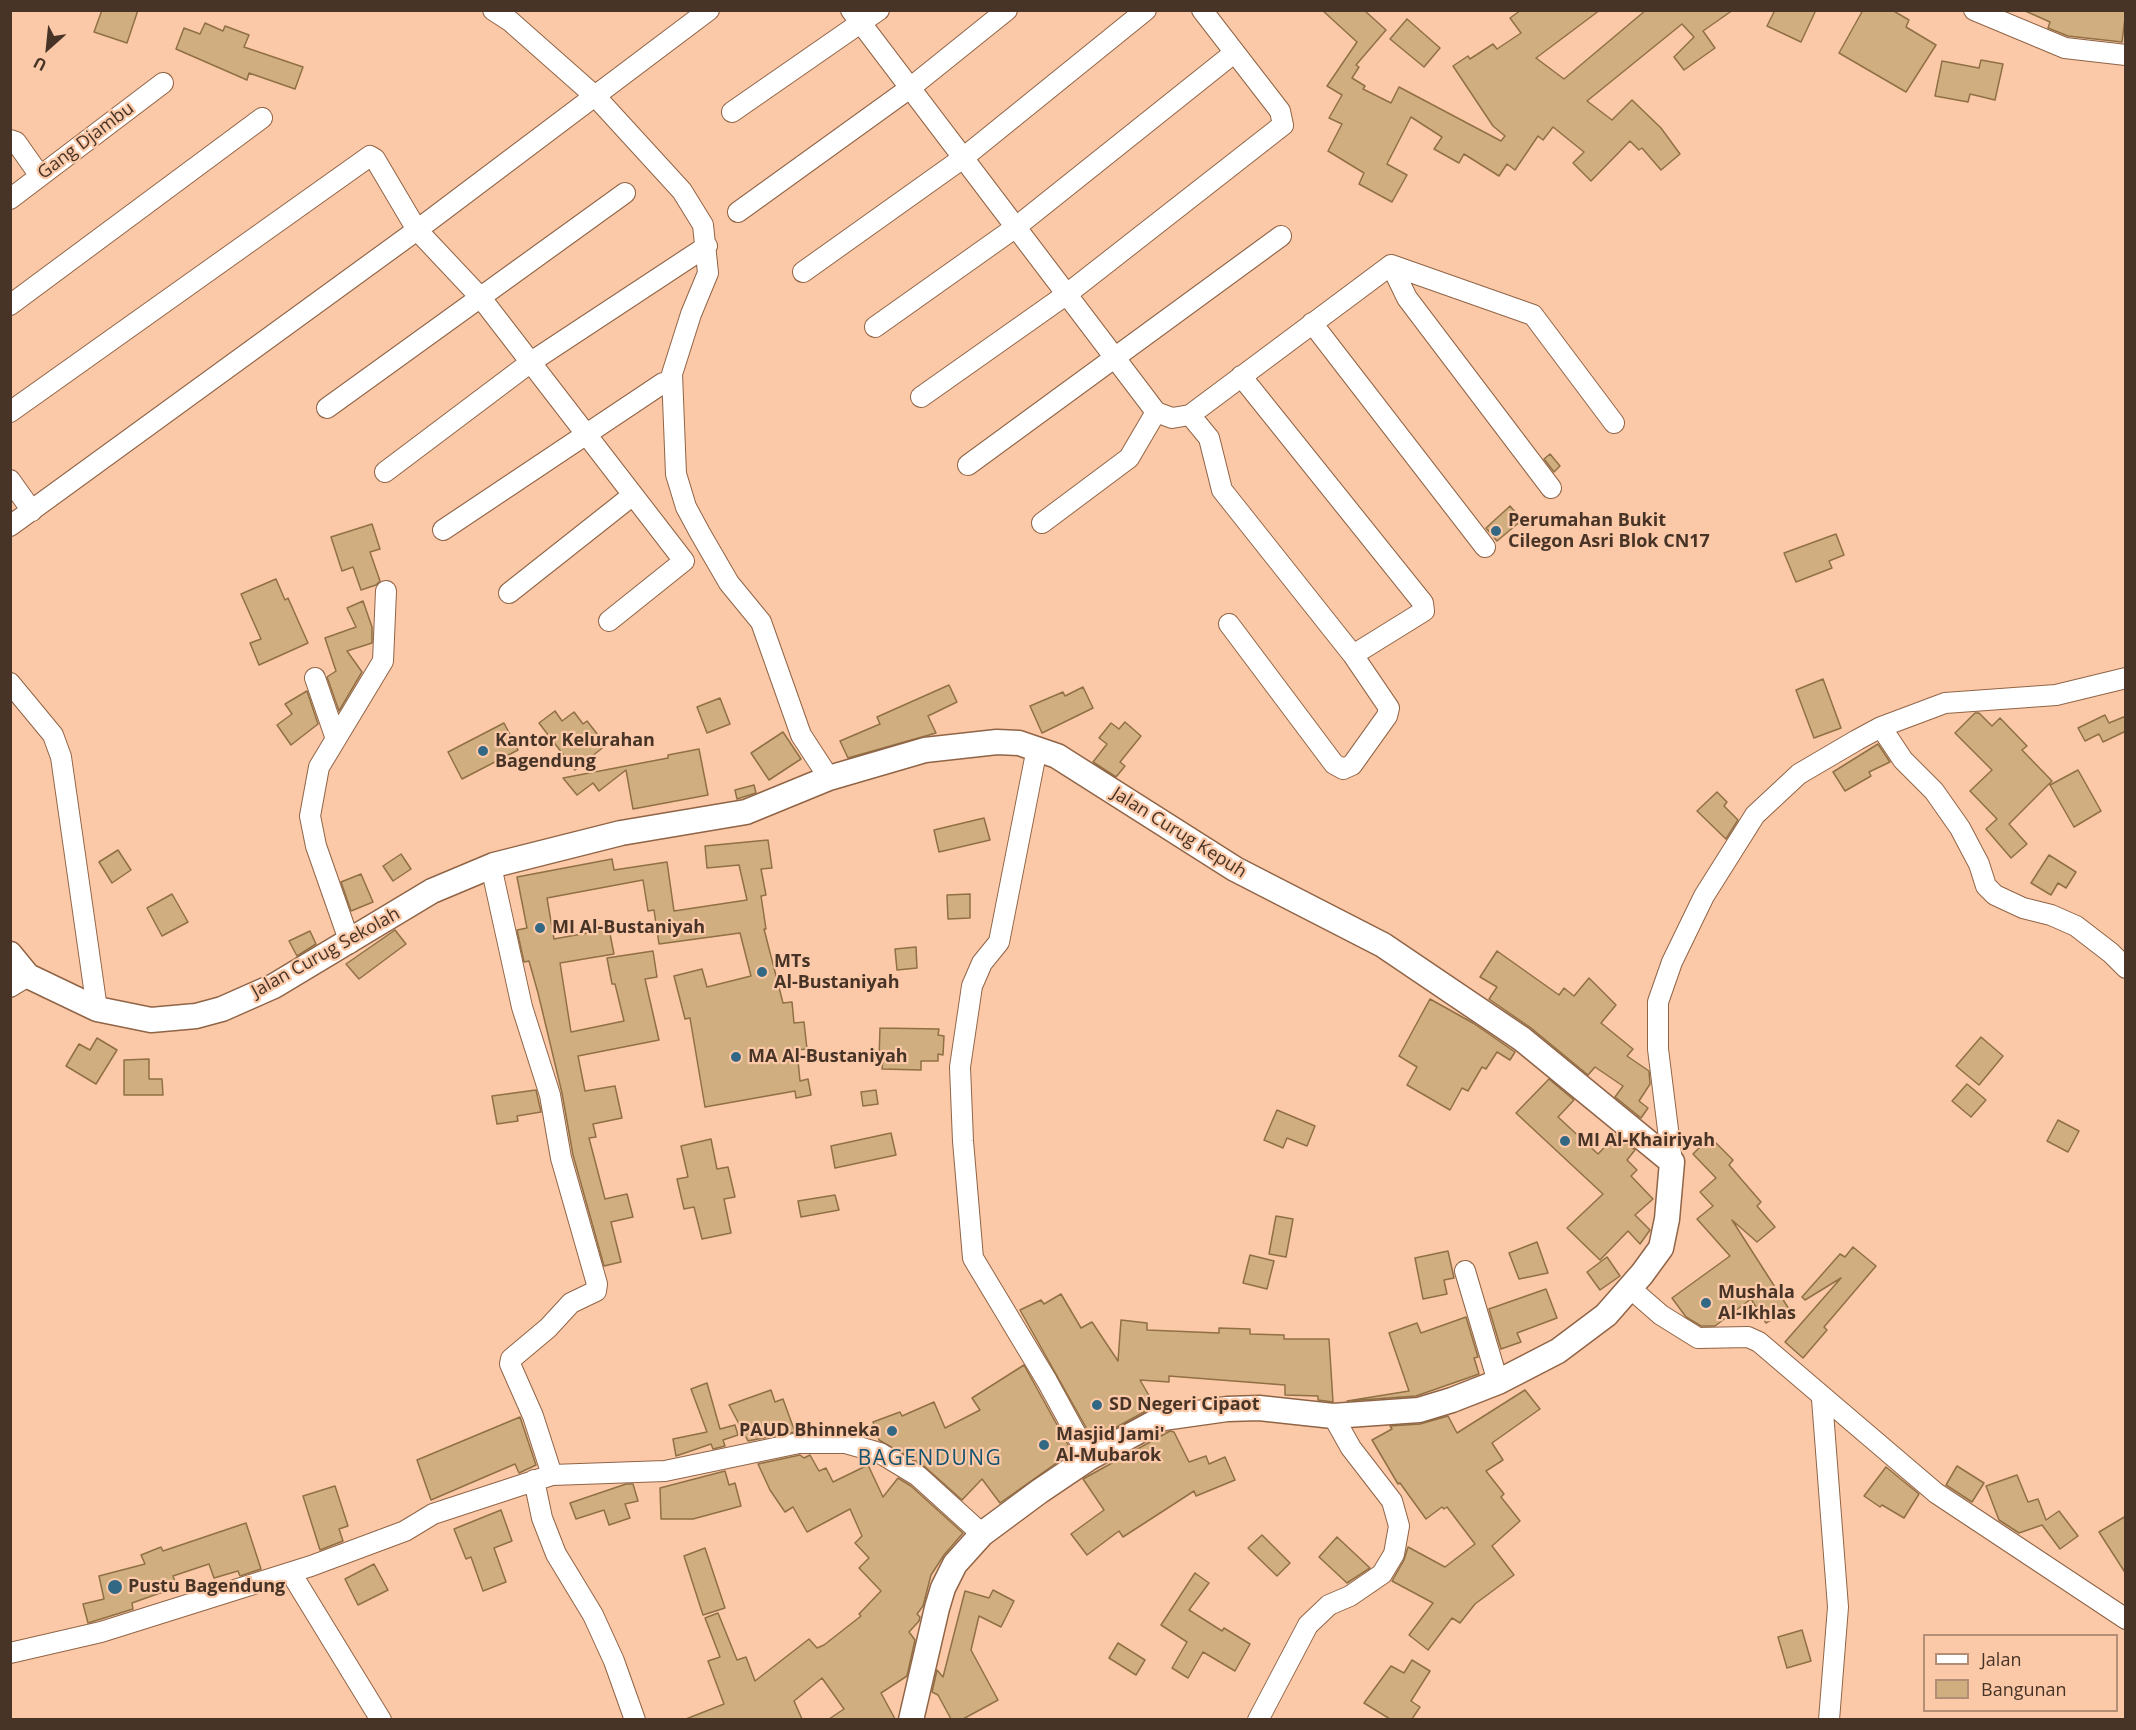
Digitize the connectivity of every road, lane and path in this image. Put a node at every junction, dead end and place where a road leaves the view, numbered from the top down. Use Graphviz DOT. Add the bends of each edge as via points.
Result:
graph roads {
  1 [pos="493,10"];
  2 [pos="709,10"];
  3 [pos="879,10"];
  4 [pos="1007,10"];
  5 [pos="1146,10"];
  6 [pos="1202,10"];
  7 [pos="1974,10"];
  8 [pos="856,17"];
  9 [pos="1234,53"];
  10 [pos="2126,55"];
  11 [pos="163,83"];
  12 [pos="910,88"];
  13 [pos="596,97"];
  14 [pos="732,112"];
  15 [pos="262,118"];
  16 [pos="10,140"];
  17 [pos="963,158"];
  18 [pos="40,176"];
  19 [pos="625,194"];
  20 [pos="10,199"];
  21 [pos="738,212"];
  22 [pos="1016,227"];
  23 [pos="417,230"];
  24 [pos="1281,236"];
  25 [pos="707,246"];
  26 [pos="1390,265"];
  27 [pos="803,272"];
  28 [pos="1067,294"];
  29 [pos="481,298"];
  30 [pos="10,305"];
  31 [pos="1312,323"];
  32 [pos="875,327"];
  33 [pos="1116,357"];
  34 [pos="531,362"];
  35 [pos="1241,376"];
  36 [pos="663,383"];
  37 [pos="921,397"];
  38 [pos="327,408"];
  39 [pos="10,412"];
  40 [pos="1156,412"];
  41 [pos="1190,415"];
  42 [pos="1614,423"];
  43 [pos="585,433"];
  44 [pos="968,465"];
  45 [pos="385,472"];
  46 [pos="10,480"];
  47 [pos="1551,488"];
  48 [pos="633,495"];
  49 [pos="32,511"];
  50 [pos="1042,523"];
  51 [pos="10,526"];
  52 [pos="443,530"];
  53 [pos="1485,547"];
  54 [pos="386,591"];
  55 [pos="509,593"];
  56 [pos="609,621"];
  57 [pos="1229,624"];
  58 [pos="1353,655"];
  59 [pos="315,678"];
  60 [pos="2126,678"];
  61 [pos="10,683"];
  62 [pos="1881,727"];
  63 [pos="336,739"];
  64 [pos="1037,748"];
  65 [pos="830,778"];
  66 [pos="621,832"];
  67 [pos="491,866"];
  68 [pos="350,943"];
  69 [pos="10,954"];
  70 [pos="2126,968"];
  71 [pos="20,982"];
  72 [pos="97,1009"];
  73 [pos="1672,1162"];
  74 [pos="1465,1271"];
  75 [pos="1630,1288"];
  76 [pos="1498,1382"];
  77 [pos="1822,1399"];
  78 [pos="1333,1416"];
  79 [pos="1089,1458"];
  80 [pos="543,1478"];
  81 [pos="982,1534"];
  82 [pos="291,1573"];
  83 [pos="2126,1619"];
  84 [pos="10,1653"];
  85 [pos="381,1719"];
  86 [pos="635,1719"];
  87 [pos="911,1719"];
  88 [pos="1258,1719"];
  89 [pos="1829,1719"];
  1 -- 13 [label="street"];
  2 -- 13 [label="street"];
  3 -- 8 [label="street"];
  4 -- 12 [label="street"];
  5 -- 17 [label="street"];
  6 -- 9 [label="street"];
  7 -- 10 [label="street" via="2065,48"];
  8 -- 12 [label="street"];
  8 -- 14 [label="street"];
  9 -- 22 [label="street"];
  9 -- 28 [label="street" via="1280,111 1283,125"];
  11 -- 18 [label="street, Gang Djambu"];
  12 -- 17 [label="street"];
  12 -- 21 [label="street"];
  13 -- 23 [label="street"];
  13 -- 25 [label="street" via="682,190 703,225"];
  15 -- 30 [label="street"];
  16 -- 18 [label="street" via="16,142"];
  17 -- 22 [label="street"];
  17 -- 27 [label="street"];
  18 -- 20 [label="street, Gang Djambu"];
  19 -- 29 [label="street"];
  22 -- 28 [label="street"];
  22 -- 32 [label="street"];
  23 -- 29 [label="street"];
  23 -- 39 [label="street" via="370,156"];
  23 -- 49 [label="street"];
  24 -- 33 [label="street"];
  25 -- 34 [label="street"];
  25 -- 65 [label="street" via="708,273 672,374 676,474 686,507 700,533 729,583 761,622 801,735"];
  26 -- 31 [label="street"];
  26 -- 42 [label="street" via="1533,315"];
  26 -- 47 [label="street" via="1407,298"];
  28 -- 33 [label="street"];
  28 -- 37 [label="street"];
  29 -- 34 [label="street"];
  29 -- 38 [label="street"];
  31 -- 35 [label="street"];
  31 -- 53 [label="street"];
  33 -- 40 [label="street"];
  33 -- 44 [label="street"];
  34 -- 43 [label="street"];
  34 -- 45 [label="street"];
  35 -- 41 [label="street"];
  35 -- 58 [label="street" via="1423,603 1424,611"];
  36 -- 43 [label="street"];
  40 -- 41 [label="street" via="1172,418"];
  40 -- 50 [label="street" via="1129,458"];
  41 -- 58 [label="street" via="1209,438 1222,490"];
  43 -- 48 [label="street"];
  43 -- 52 [label="street"];
  46 -- 49 [label="street"];
  48 -- 55 [label="street"];
  48 -- 56 [label="street" via="684,561"];
  49 -- 51 [label="street"];
  54 -- 63 [label="street" via="383,661"];
  57 -- 58 [label="street" via="1309,733 1334,764 1343,769 1352,765 1389,708"];
  59 -- 63 [label="street"];
  60 -- 62 [label="street" via="2056,695 1945,703"];
  61 -- 72 [label="street" via="53,735 61,757"];
  62 -- 70 [label="street" via="1903,760 1934,791 1960,828 1991,890 2023,908 2076,926"];
  62 -- 73 [label="street" via="1799,774 1755,815 1704,896 1676,953 1658,1002 1658,1049"];
  63 -- 68 [label="street" via="319,767 310,816 316,846"];
  64 -- 65 [label="street, Jalan Curug Kepuh" via="997,742 925,750"];
  64 -- 73 [label="street, Jalan Curug Kepuh" via="1057,756 1234,870 1383,945 1522,1039"];
  64 -- 79 [label="street" via="999,942 982,963 972,986 960,1067 963,1141 973,1258"];
  65 -- 66 [label="street, Jalan Curug Kepuh" via="746,812"];
  66 -- 67 [label="street, Jalan Curug Sekolah"];
  67 -- 68 [label="street, Jalan Curug Sekolah" via="432,891"];
  67 -- 80 [label="street" via="522,1006 550,1095 561,1158 597,1284 596,1291 571,1303 511,1359 510,1365 534,1416"];
  68 -- 72 [label="street, Jalan Curug Sekolah" via="274,986 222,1009 151,1020"];
  69 -- 71 [label="street"];
  71 -- 72 [label="street, Jalan Curug Sekolah"];
  73 -- 75 [label="street" via="1661,1248"];
  74 -- 76 [label="street"];
  75 -- 76 [label="street" via="1606,1315 1558,1351"];
  75 -- 77 [label="street" via="1660,1315 1698,1338 1748,1337 1759,1342"];
  76 -- 78 [label="street" via="1419,1410"];
  77 -- 83 [label="street" via="1936,1493"];
  77 -- 89 [label="street" via="1838,1607"];
  78 -- 79 [label="street" via="1259,1408 1197,1411 1164,1418"];
  78 -- 88 [label="street" via="1351,1449 1392,1501 1399,1526 1394,1554 1382,1574 1329,1605 1308,1625"];
  79 -- 81 [label="street"];
  80 -- 81 [label="street" via="665,1471 799,1443 845,1443 897,1462"];
  80 -- 82 [label="street" via="434,1514 405,1531"];
  80 -- 86 [label="street" via="542,1518 556,1554 614,1661"];
  81 -- 87 [label="street" via="955,1563 943,1588"];
  82 -- 84 [label="street" via="101,1632"];
  82 -- 85 [label="street"];
}
